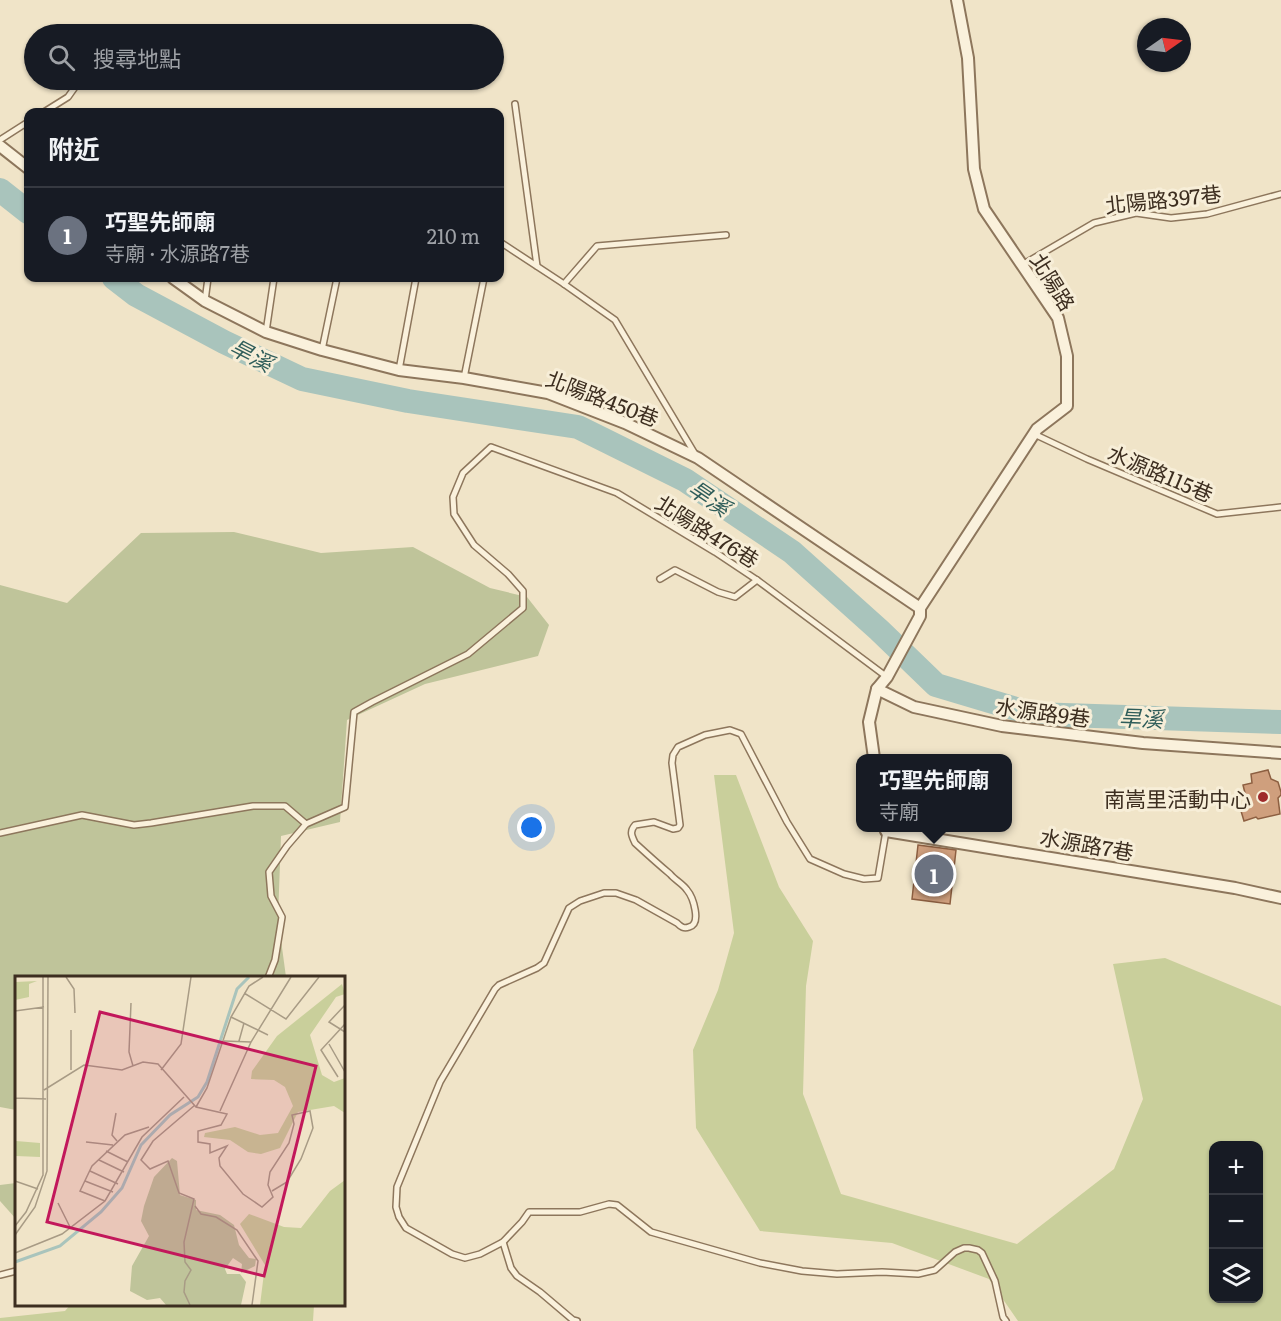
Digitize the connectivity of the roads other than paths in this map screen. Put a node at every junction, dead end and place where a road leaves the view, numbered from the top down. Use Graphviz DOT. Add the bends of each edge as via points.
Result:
graph roads {
  1 [pos="957,0"];
  2 [pos="73,90"];
  3 [pos="515,104"];
  4 [pos="51,108"];
  5 [pos="24,125"];
  6 [pos="0,140"];
  7 [pos="0,146"];
  8 [pos="24,165"];
  9 [pos="1281,194"];
  10 [pos="726,235"];
  11 [pos="504,245"];
  12 [pos="1022,265"];
  13 [pos="537,266"];
  14 [pos="179,282"];
  15 [pos="207,282"];
  16 [pos="273,282"];
  17 [pos="336,282"];
  18 [pos="415,282"];
  19 [pos="483,282"];
  20 [pos="564,284"];
  21 [pos="205,301"];
  22 [pos="266,332"];
  23 [pos="322,350"];
  24 [pos="399,370"];
  25 [pos="464,378"];
  26 [pos="1034,434"];
  27 [pos="698,458"];
  28 [pos="1281,507"];
  29 [pos="660,579"];
  30 [pos="757,580"];
  31 [pos="920,612"];
  32 [pos="887,677"];
  33 [pos="877,689"];
  34 [pos="1281,753"];
  35 [pos="873,754"];
  36 [pos="306,824"];
  37 [pos="885,832"];
  38 [pos="903,832"];
  39 [pos="0,833"];
  40 [pos="1281,898"];
  41 [pos="269,976"];
  42 [pos="503,1242"];
  43 [pos="15,1271"];
  44 [pos="0,1275"];
  45 [pos="577,1321"];
  46 [pos="1006,1321"];
  1 -- 12 [label="street, 北陽路" via="968,58 974,169 984,209"];
  2 -- 4 [label="lane"];
  3 -- 13 [label="lane"];
  5 -- 6 [label="lane"];
  7 -- 8 [label="street"];
  9 -- 12 [label="lane, 北陽路397巷" via="1207,214 1171,218 1136,213 1094,223"];
  10 -- 20 [label="lane" via="597,246"];
  11 -- 13 [label="lane"];
  12 -- 26 [label="street, 北陽路" via="1058,318 1067,356 1067,406"];
  13 -- 20 [label="lane"];
  14 -- 21 [label="street, 北陽路450巷"];
  15 -- 21 [label="lane"];
  16 -- 22 [label="lane"];
  17 -- 23 [label="lane"];
  18 -- 24 [label="lane"];
  19 -- 25 [label="lane"];
  20 -- 27 [label="lane" via="615,320"];
  21 -- 22 [label="street, 北陽路450巷"];
  22 -- 23 [label="street, 北陽路450巷"];
  23 -- 24 [label="street, 北陽路450巷"];
  24 -- 25 [label="street, 北陽路450巷"];
  25 -- 27 [label="street, 北陽路450巷" via="548,393 625,423"];
  26 -- 28 [label="lane, 水源路115巷" via="1217,514"];
  26 -- 31 [label="street, 北陽路"];
  27 -- 31 [label="street, 北陽路450巷"];
  29 -- 30 [label="lane" via="675,570 735,597"];
  30 -- 32 [label="lane, 北陽路476巷"];
  30 -- 36 [label="lane, 北陽路476巷" via="617,493 491,447 463,472 453,497 454,514 474,544 523,591 523,608 468,654 354,712 345,807"];
  31 -- 32 [label="street, 北陽路"];
  32 -- 33 [label="street"];
  33 -- 34 [label="street, 水源路9巷" via="914,706 1002,726 1143,743"];
  33 -- 35 [label="street" via="869,722"];
  36 -- 39 [label="lane" via="285,806 253,806 134,825 82,815"];
  36 -- 41 [label="lane" via="269,872 271,896 282,917"];
  37 -- 42 [label="lane" via="878,878 844,874 810,859 741,734 730,730 705,735 678,747 672,763 680,825 673,829 654,822 635,825 631,835 688,891 696,922 688,928 681,927 636,900 616,893 604,893 569,908 543,963 495,989 440,1082 397,1187 396,1207 406,1228 452,1254 472,1257"];
  38 -- 40 [label="street, 水源路7巷"];
  42 -- 45 [label="lane" via="517,1276"];
  42 -- 46 [label="lane" via="529,1212 580,1212 609,1204 617,1205 651,1232 802,1271 918,1274 936,1270 955,1252 969,1248 982,1253"];
  43 -- 44 [label="lane"];
}
